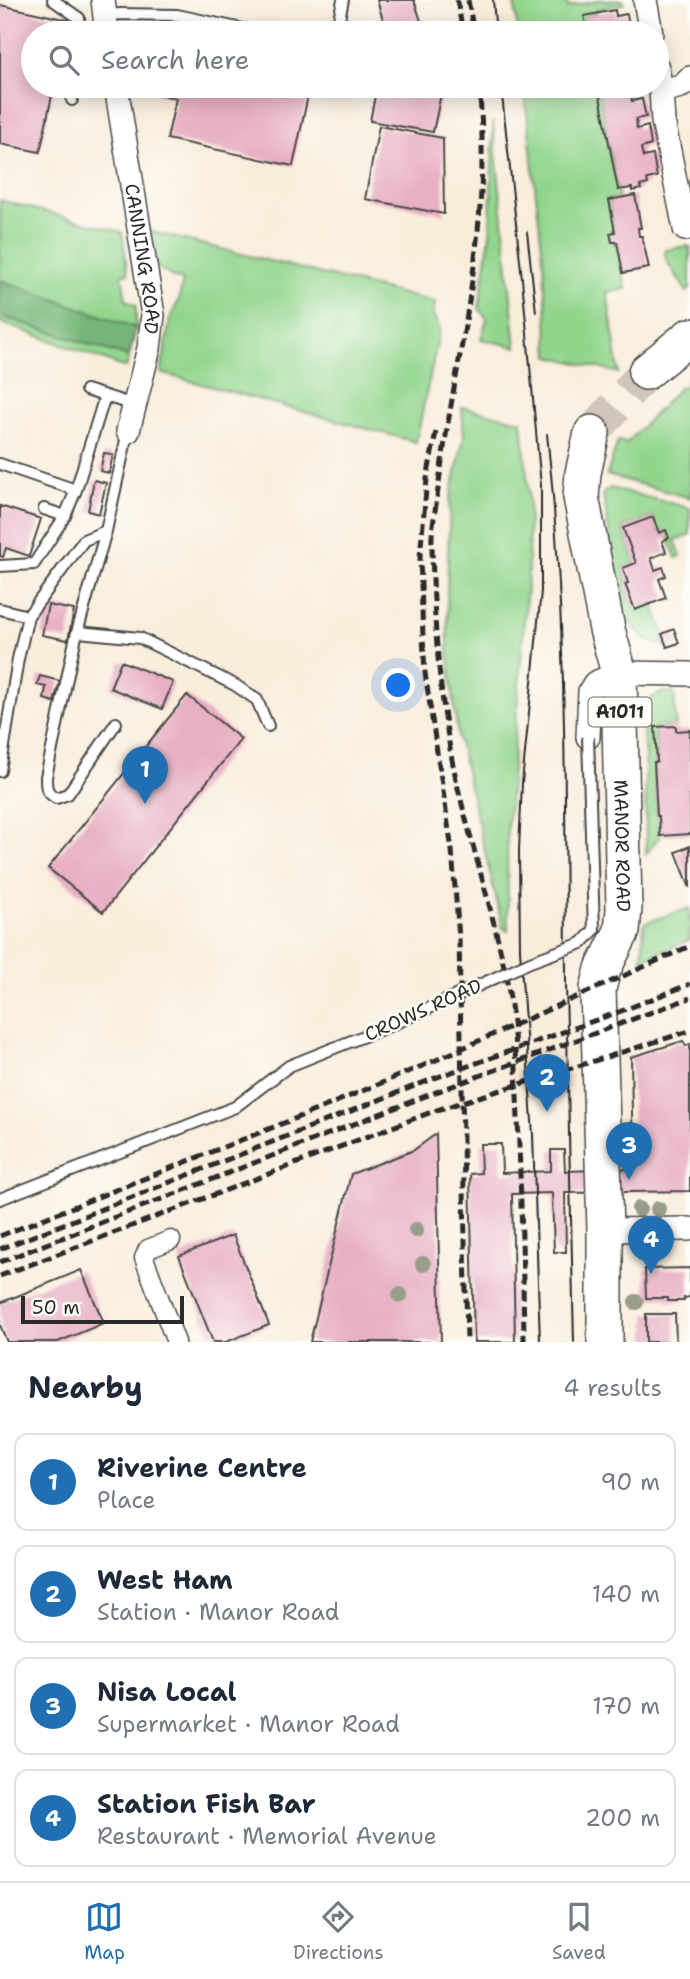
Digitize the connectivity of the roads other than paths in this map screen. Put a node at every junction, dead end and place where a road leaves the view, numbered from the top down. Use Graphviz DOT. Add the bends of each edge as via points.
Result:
graph roads {
  1 [pos="53,0"];
  2 [pos="343,0"];
  3 [pos="645,0"];
  4 [pos="105,16"];
  5 [pos="79,21"];
  6 [pos="205,21"];
  7 [pos="339,21"];
  8 [pos="649,21"];
  9 [pos="690,78"];
  10 [pos="669,89"];
  11 [pos="118,98"];
  12 [pos="661,98"];
  13 [pos="682,229"];
  14 [pos="690,336"];
  15 [pos="646,372"];
  16 [pos="86,390"];
  17 [pos="105,396"];
  18 [pos="134,405"];
  19 [pos="128,431"];
  20 [pos="592,433"];
  21 [pos="0,464"];
  22 [pos="76,490"];
  23 [pos="44,509"];
  24 [pos="65,516"];
  25 [pos="106,531"];
  26 [pos="0,566"];
  27 [pos="0,609"];
  28 [pos="28,616"];
  29 [pos="78,632"];
  30 [pos="619,673"];
  31 [pos="690,674"];
  32 [pos="116,723"];
  33 [pos="268,726"];
  34 [pos="588,729"];
  35 [pos="0,771"];
  36 [pos="0,1199"];
  37 [pos="690,1229"];
  38 [pos="605,1230"];
  39 [pos="171,1240"];
  40 [pos="176,1342"];
  41 [pos="605,1342"];
  1 -- 5 [label="lane"];
  2 -- 7 [label="lane"];
  3 -- 8 [label="street"];
  4 -- 6 [label="lane" via="177,15"];
  9 -- 10 [label="street"];
  11 -- 18 [label="street, CANNING ROAD" via="153,315"];
  12 -- 13 [label="street"];
  14 -- 15 [label="main road"];
  16 -- 17 [label="lane"];
  17 -- 18 [label="lane"];
  17 -- 22 [label="lane"];
  18 -- 19 [label="street, CANNING ROAD"];
  19 -- 25 [label="lane"];
  20 -- 30 [label="main road, MANOR ROAD / A1011" via="581,497"];
  21 -- 22 [label="lane"];
  22 -- 24 [label="lane"];
  23 -- 24 [label="lane"];
  24 -- 26 [label="lane" via="34,564"];
  25 -- 28 [label="lane" via="84,540"];
  25 -- 29 [label="lane"];
  27 -- 28 [label="lane"];
  28 -- 35 [label="lane"];
  29 -- 32 [label="lane" via="46,776 50,794 56,799 68,794"];
  29 -- 33 [label="lane" via="140,638 257,700"];
  30 -- 31 [label="street"];
  30 -- 34 [label="street, CROWS ROAD" via="595,683 590,691"];
  30 -- 38 [label="main road, MANOR ROAD / A1011" via="624,909 622,931 598,989"];
  34 -- 36 [label="lane, CROWS ROAD, bridge" via="594,930 582,943 289,1066 234,1107"];
  37 -- 38 [label="street"];
  38 -- 41 [label="main road, MANOR ROAD / A1011"];
  39 -- 40 [label="street" via="148,1249 144,1258"];
}
